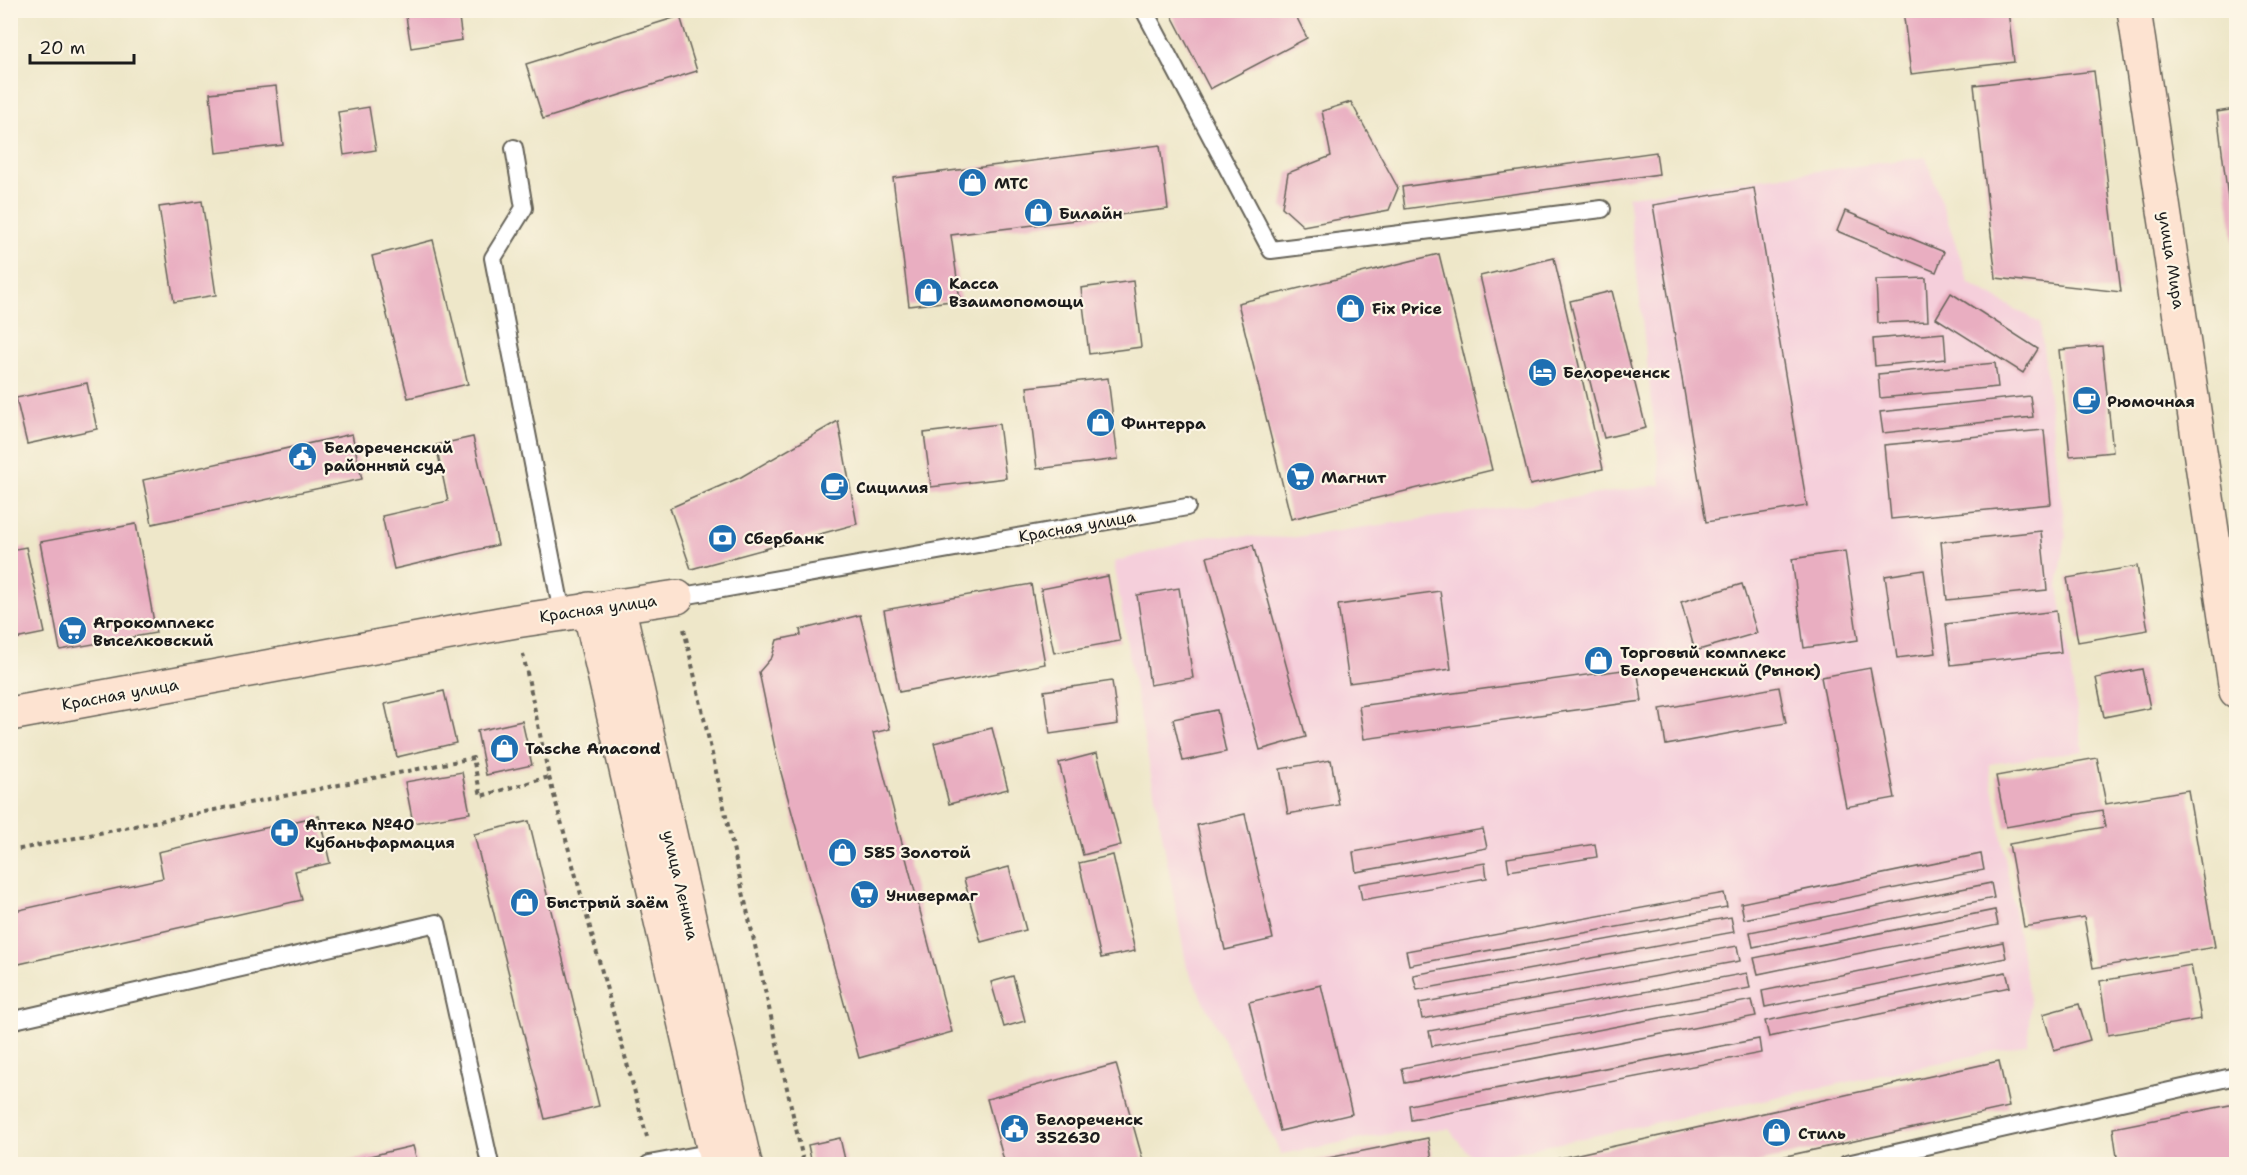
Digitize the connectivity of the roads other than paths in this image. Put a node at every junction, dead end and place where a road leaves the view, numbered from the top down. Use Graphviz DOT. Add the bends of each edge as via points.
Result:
graph roads {
  1 [pos="1144,10"];
  2 [pos="2134,10"];
  3 [pos="514,148"];
  4 [pos="1602,210"];
  5 [pos="1187,507"];
  6 [pos="2210,510"];
  7 [pos="2236,543"];
  8 [pos="677,597"];
  9 [pos="590,609"];
  10 [pos="2236,684"];
  11 [pos="2236,691"];
  12 [pos="10,714"];
  13 [pos="10,1021"];
  14 [pos="2236,1076"];
  15 [pos="716,1158"];
  16 [pos="490,1164"];
  17 [pos="651,1164"];
  18 [pos="745,1164"];
  19 [pos="1847,1164"];
  1 -- 4 [label="lane" via="1271,250"];
  2 -- 6 [label="street, улица Мира"];
  3 -- 9 [label="lane" via="524,208 493,258"];
  5 -- 8 [label="lane, Красная улица"];
  6 -- 7 [label="street, улица Мира"];
  6 -- 10 [label="street, улица Мира"];
  8 -- 9 [label="street, Красная улица"];
  9 -- 12 [label="street, Красная улица"];
  9 -- 15 [label="street, улица Ленина"];
  9 -- 18 [label="street, улица Ленина"];
  10 -- 11 [label="street, улица Мира"];
  13 -- 16 [label="lane" via="436,923"];
  14 -- 19 [label="lane"];
  15 -- 17 [label="lane"];
}
